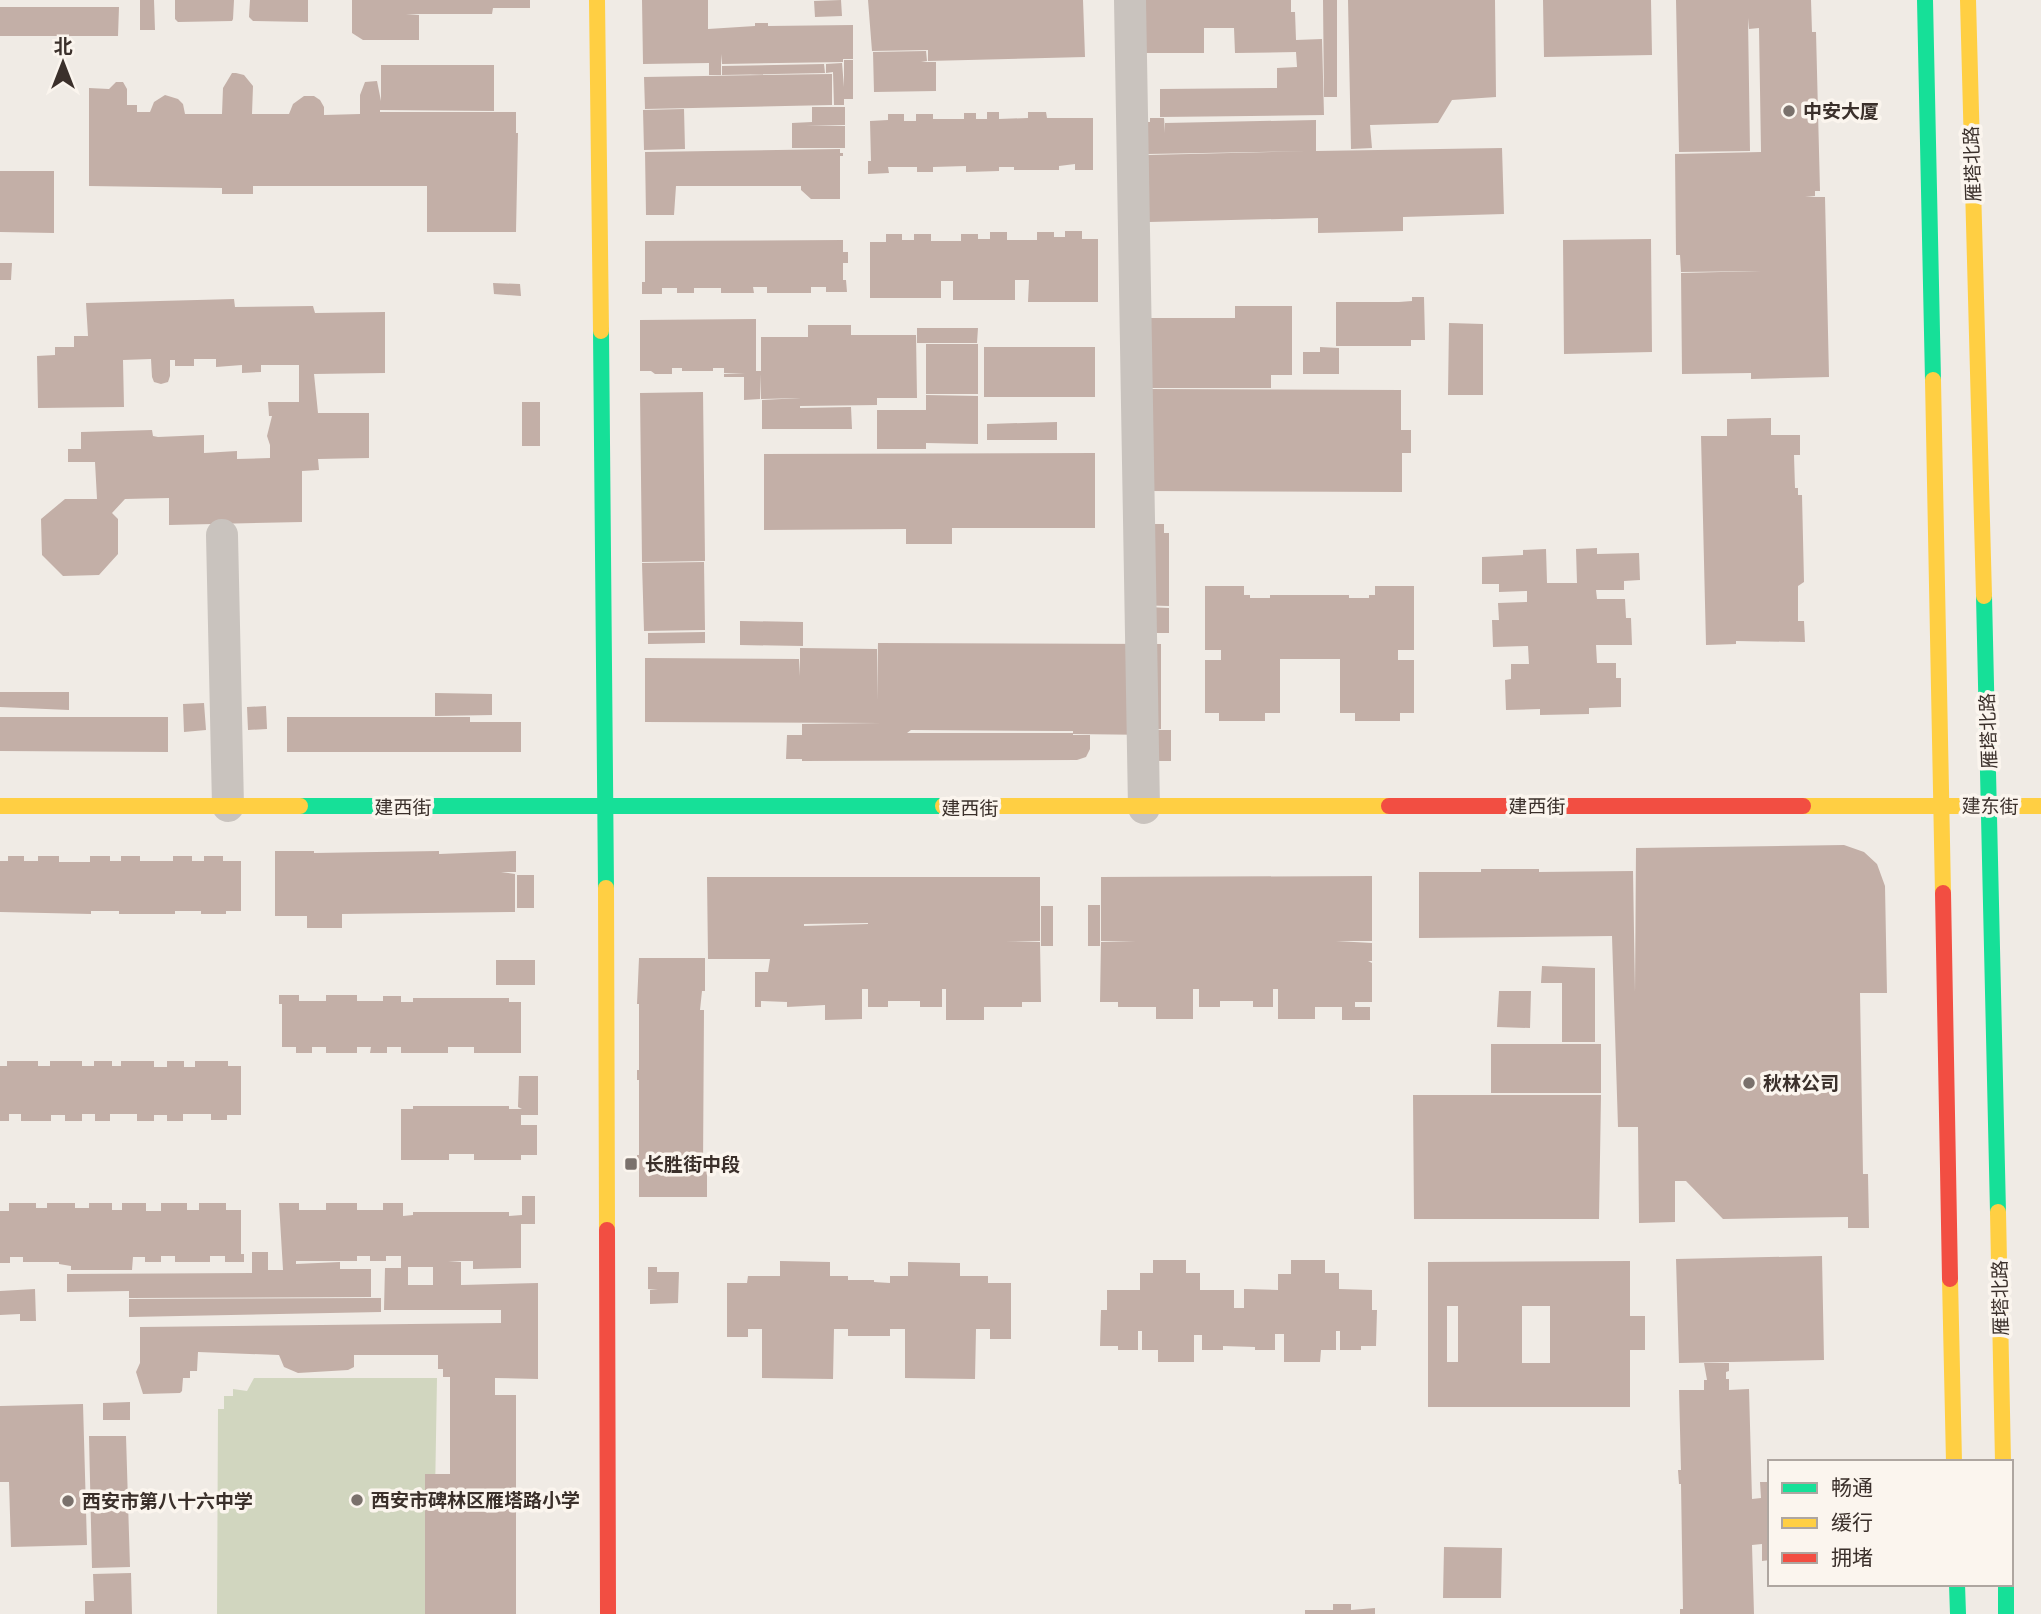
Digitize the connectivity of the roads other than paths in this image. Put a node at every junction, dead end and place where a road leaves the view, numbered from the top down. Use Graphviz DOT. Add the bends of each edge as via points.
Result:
graph roads {
  1 [pos="597,0"];
  2 [pos="1130,0"];
  3 [pos="1925,0"];
  4 [pos="1968,0"];
  5 [pos="222,535"];
  6 [pos="1939,805"];
  7 [pos="0,806"];
  8 [pos="228,806"];
  9 [pos="1990,806"];
  10 [pos="2041,806"];
  11 [pos="606,807"];
  12 [pos="1144,808"];
  13 [pos="1954,1460"];
  14 [pos="2003,1460"];
  15 [pos="1957,1586"];
  16 [pos="2006,1586"];
  17 [pos="608,1614"];
  18 [pos="1958,1614"];
  19 [pos="2007,1614"];
  1 -- 11 [label="street"];
  2 -- 12 [label="street"];
  3 -- 6 [label="street"];
  4 -- 9 [label="street, 雁塔北路"];
  5 -- 8 [label="street"];
  6 -- 9 [label="street, 建东街"];
  6 -- 12 [label="street, 建西街"];
  6 -- 13 [label="street"];
  7 -- 8 [label="street, 建西街"];
  8 -- 11 [label="street, 建西街"];
  9 -- 10 [label="street, 建东街"];
  9 -- 14 [label="street, 雁塔北路"];
  11 -- 12 [label="street, 建西街"];
  11 -- 17 [label="street"];
  15 -- 18 [label="street"];
  16 -- 19 [label="street"];
}
